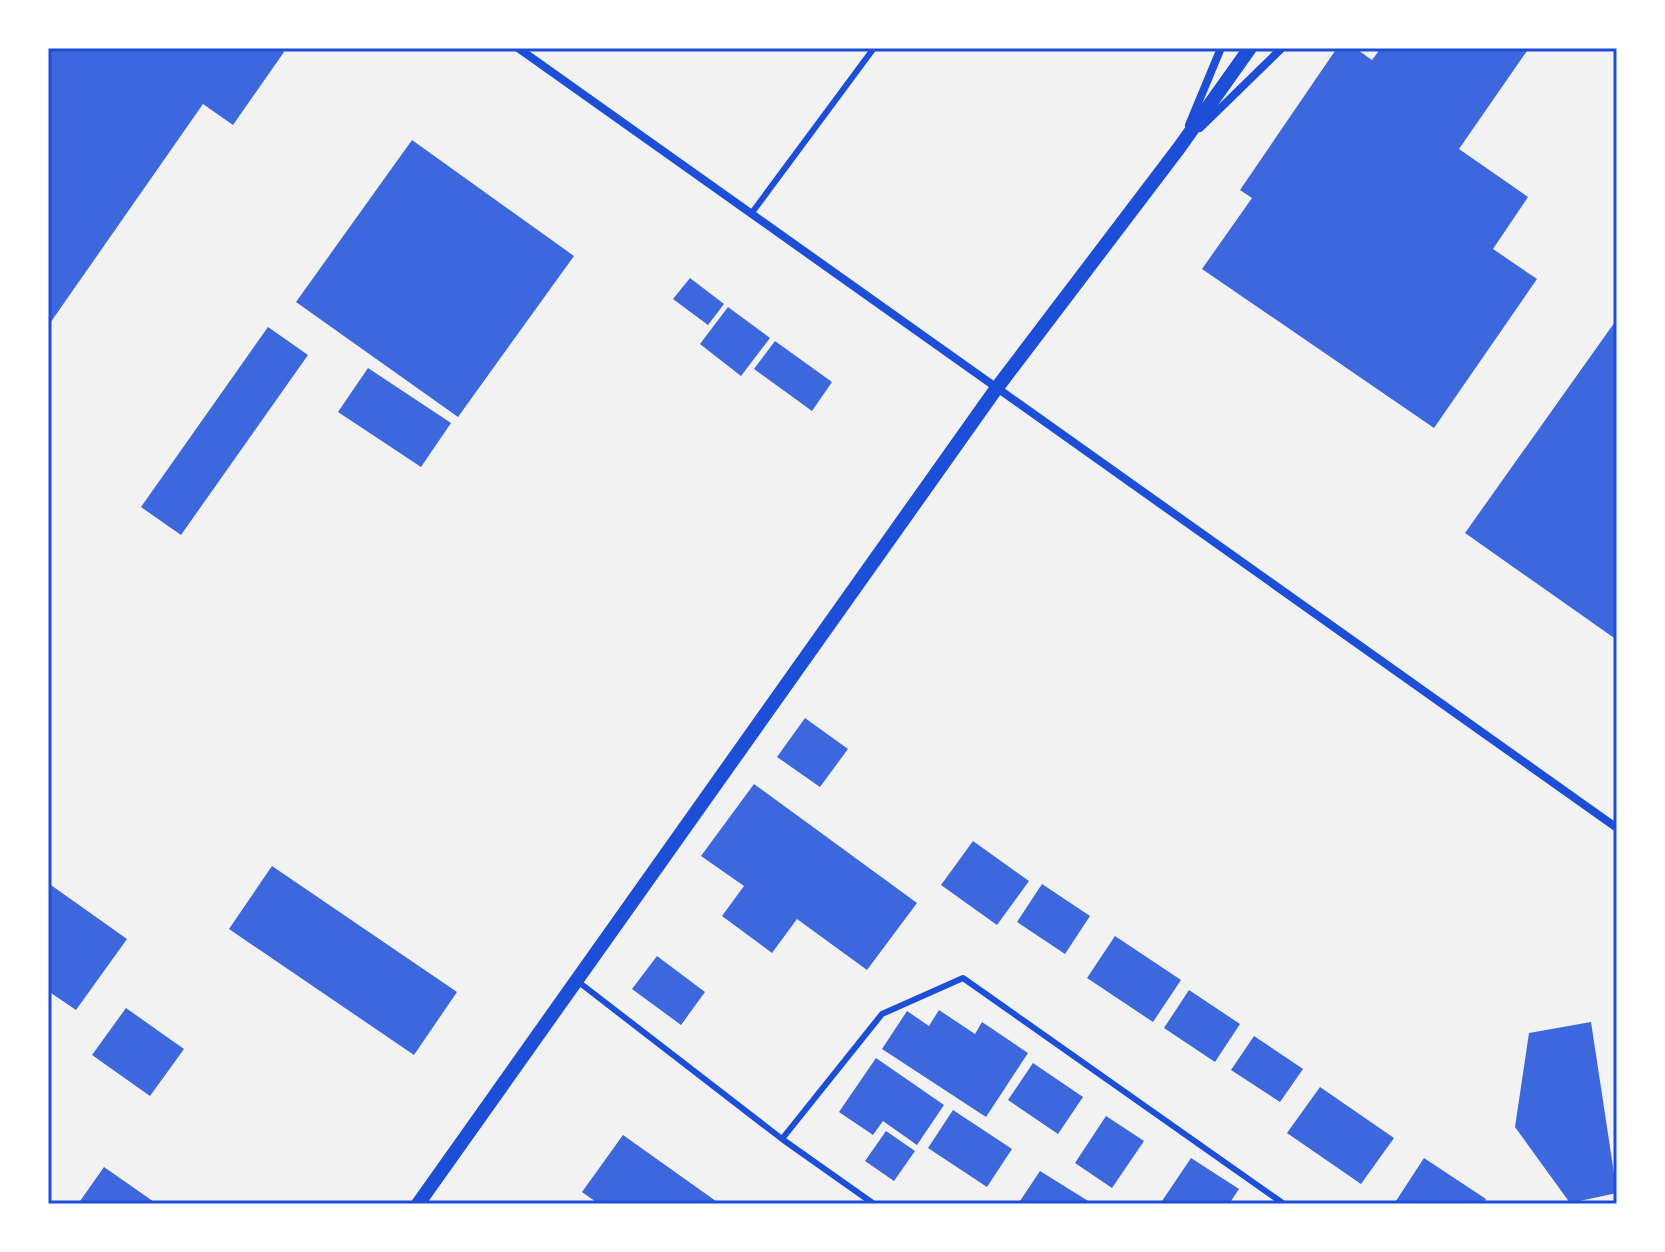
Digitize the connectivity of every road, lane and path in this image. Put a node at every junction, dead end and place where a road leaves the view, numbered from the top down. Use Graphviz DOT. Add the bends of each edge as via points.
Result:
graph roads {
  1 [pos="518,48"];
  2 [pos="874,48"];
  3 [pos="1221,48"];
  4 [pos="1250,48"];
  5 [pos="1282,48"];
  6 [pos="1179,148"];
  7 [pos="751,214"];
  8 [pos="996,389"];
  9 [pos="1617,828"];
  10 [pos="576,980"];
  11 [pos="782,1139"];
  12 [pos="418,1204"];
  13 [pos="874,1204"];
  14 [pos="1284,1204"];
  1 -- 7 [label="street"];
  2 -- 7 [label="lane"];
  3 -- 6 [label="street"];
  4 -- 6 [label="street"];
  5 -- 6 [label="street"];
  6 -- 8 [label="street"];
  7 -- 8 [label="street"];
  8 -- 9 [label="street"];
  8 -- 10 [label="street"];
  10 -- 11 [label="lane"];
  10 -- 12 [label="street"];
  11 -- 13 [label="lane"];
  11 -- 14 [label="lane" via="882,1014 963,978"];
}
